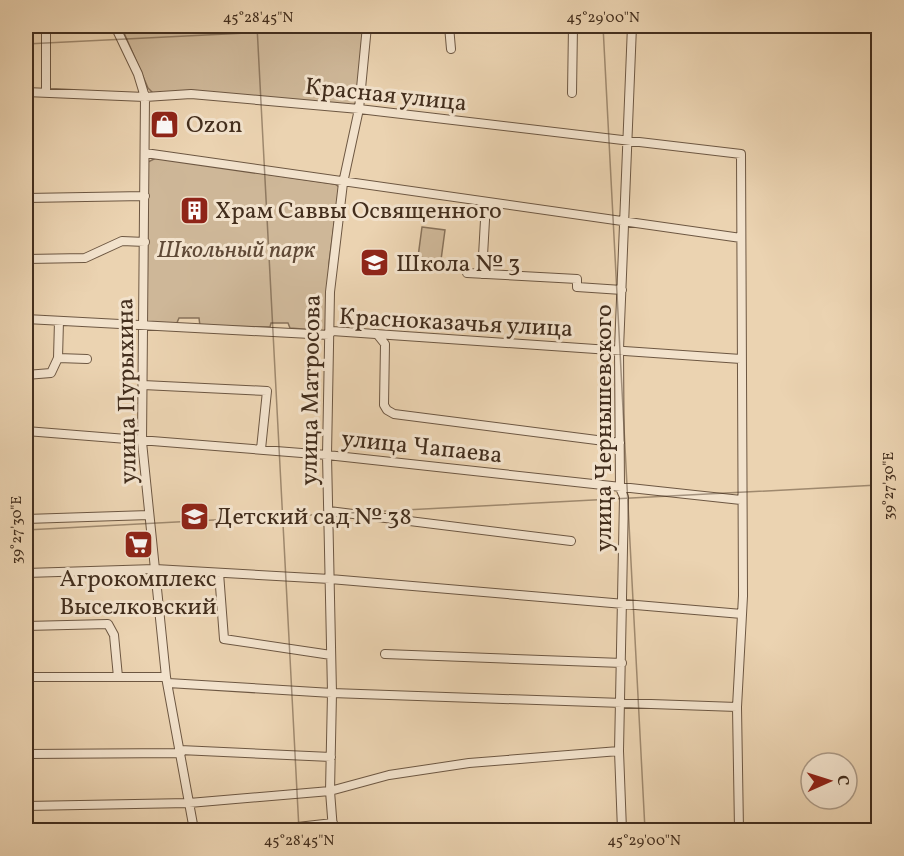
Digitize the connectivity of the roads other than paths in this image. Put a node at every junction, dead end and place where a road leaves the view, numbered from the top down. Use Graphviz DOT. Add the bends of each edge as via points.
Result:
graph roads {
  1 [pos="46,26"];
  2 [pos="115,26"];
  3 [pos="367,26"];
  4 [pos="449,26"];
  5 [pos="573,26"];
  6 [pos="632,26"];
  7 [pos="451,49"];
  8 [pos="26,92"];
  9 [pos="46,93"];
  10 [pos="572,93"];
  11 [pos="145,97"];
  12 [pos="359,109"];
  13 [pos="626,140"];
  14 [pos="145,153"];
  15 [pos="343,183"];
  16 [pos="145,196"];
  17 [pos="26,198"];
  18 [pos="486,202"];
  19 [pos="626,221"];
  20 [pos="741,238"];
  21 [pos="145,242"];
  22 [pos="26,259"];
  23 [pos="466,273"];
  24 [pos="482,274"];
  25 [pos="622,290"];
  26 [pos="26,319"];
  27 [pos="59,321"];
  28 [pos="143,327"];
  29 [pos="377,334"];
  30 [pos="328,335"];
  31 [pos="619,350"];
  32 [pos="58,358"];
  33 [pos="87,359"];
  34 [pos="741,359"];
  35 [pos="26,375"];
  36 [pos="142,385"];
  37 [pos="26,431"];
  38 [pos="142,441"];
  39 [pos="620,443"];
  40 [pos="261,450"];
  41 [pos="327,455"];
  42 [pos="620,488"];
  43 [pos="741,500"];
  44 [pos="328,511"];
  45 [pos="149,515"];
  46 [pos="26,519"];
  47 [pos="571,541"];
  48 [pos="155,568"];
  49 [pos="26,573"];
  50 [pos="219,573"];
  51 [pos="330,579"];
  52 [pos="623,602"];
  53 [pos="742,614"];
  54 [pos="26,626"];
  55 [pos="385,654"];
  56 [pos="331,655"];
  57 [pos="621,663"];
  58 [pos="118,677"];
  59 [pos="26,678"];
  60 [pos="167,680"];
  61 [pos="332,693"];
  62 [pos="621,704"];
  63 [pos="737,707"];
  64 [pos="180,751"];
  65 [pos="619,751"];
  66 [pos="26,754"];
  67 [pos="331,757"];
  68 [pos="330,791"];
  69 [pos="189,803"];
  70 [pos="26,806"];
  71 [pos="333,827"];
  72 [pos="194,831"];
  73 [pos="271,831"];
  74 [pos="622,831"];
  75 [pos="739,831"];
  1 -- 9 [label="street"];
  2 -- 11 [label="street, улица Пурыхина"];
  3 -- 12 [label="street, улица Матросова"];
  4 -- 7 [label="street"];
  5 -- 10 [label="street"];
  6 -- 13 [label="street, улица Чернышевского"];
  8 -- 9 [label="street, Красная улица"];
  9 -- 11 [label="street, Красная улица"];
  11 -- 12 [label="street, Красная улица" via="191,94"];
  11 -- 14 [label="street, улица Пурыхина"];
  12 -- 13 [label="street, Красная улица"];
  12 -- 15 [label="street, улица Матросова"];
  13 -- 19 [label="street, улица Чернышевского"];
  13 -- 20 [label="street, Красная улица" via="741,154"];
  14 -- 15 [label="street"];
  14 -- 16 [label="street, улица Пурыхина"];
  15 -- 18 [label="street"];
  15 -- 30 [label="street, улица Матросова" via="333,253"];
  16 -- 17 [label="street"];
  16 -- 21 [label="street, улица Пурыхина"];
  18 -- 19 [label="street"];
  18 -- 24 [label="street"];
  19 -- 20 [label="street"];
  19 -- 25 [label="street, улица Чернышевского"];
  20 -- 34 [label="street"];
  21 -- 22 [label="street" via="122,241 85,258"];
  21 -- 28 [label="street, улица Пурыхина"];
  23 -- 24 [label="street"];
  24 -- 25 [label="street" via="577,279 577,287"];
  25 -- 31 [label="street, улица Чернышевского"];
  26 -- 27 [label="street, Красноказачья улица"];
  27 -- 28 [label="street, Красноказачья улица"];
  27 -- 32 [label="street"];
  28 -- 30 [label="street, Красноказачья улица"];
  28 -- 36 [label="street, улица Пурыхина"];
  29 -- 30 [label="street, Красноказачья улица" via="332,331"];
  29 -- 31 [label="street, Красноказачья улица"];
  29 -- 39 [label="street" via="385,344 384,405 394,414"];
  30 -- 41 [label="street, улица Матросова"];
  31 -- 34 [label="street, Красноказачья улица"];
  31 -- 39 [label="street, улица Чернышевского"];
  32 -- 33 [label="street"];
  32 -- 35 [label="street" via="51,373"];
  34 -- 43 [label="street"];
  36 -- 38 [label="street, улица Пурыхина"];
  36 -- 40 [label="street" via="267,390"];
  37 -- 38 [label="street, улица Чапаева"];
  38 -- 40 [label="street, улица Чапаева"];
  38 -- 45 [label="street, улица Пурыхина"];
  39 -- 42 [label="street, улица Чернышевского"];
  40 -- 41 [label="street, улица Чапаева"];
  41 -- 42 [label="street, улица Чапаева"];
  41 -- 44 [label="street, улица Матросова"];
  42 -- 43 [label="street, улица Чапаева"];
  42 -- 52 [label="street, улица Чернышевского" via="624,497"];
  43 -- 53 [label="street"];
  44 -- 47 [label="street"];
  44 -- 51 [label="street, улица Матросова"];
  45 -- 46 [label="street"];
  45 -- 48 [label="street, улица Пурыхина"];
  48 -- 49 [label="street"];
  48 -- 50 [label="street"];
  48 -- 60 [label="street, улица Пурыхина"];
  50 -- 51 [label="street"];
  50 -- 56 [label="street" via="224,639"];
  51 -- 52 [label="street"];
  51 -- 56 [label="street, улица Матросова"];
  52 -- 53 [label="street"];
  52 -- 57 [label="street, улица Чернышевского"];
  53 -- 63 [label="street"];
  54 -- 58 [label="street" via="108,624 114,635"];
  55 -- 57 [label="street"];
  56 -- 61 [label="street, улица Матросова"];
  57 -- 62 [label="street, улица Чернышевского"];
  58 -- 59 [label="street"];
  58 -- 60 [label="street"];
  60 -- 61 [label="street"];
  60 -- 64 [label="street, улица Пурыхина"];
  61 -- 62 [label="street"];
  61 -- 67 [label="street, улица Матросова"];
  62 -- 63 [label="street"];
  62 -- 65 [label="street, улица Чернышевского"];
  63 -- 75 [label="street"];
  64 -- 66 [label="street"];
  64 -- 67 [label="street"];
  64 -- 69 [label="street, улица Пурыхина"];
  65 -- 68 [label="street" via="469,763 389,776"];
  65 -- 74 [label="street, улица Чернышевского"];
  67 -- 68 [label="street, улица Матросова"];
  68 -- 69 [label="street"];
  68 -- 71 [label="street, улица Матросова"];
  69 -- 70 [label="street"];
  69 -- 72 [label="street, улица Пурыхина"];
  71 -- 73 [label="street"];
}
